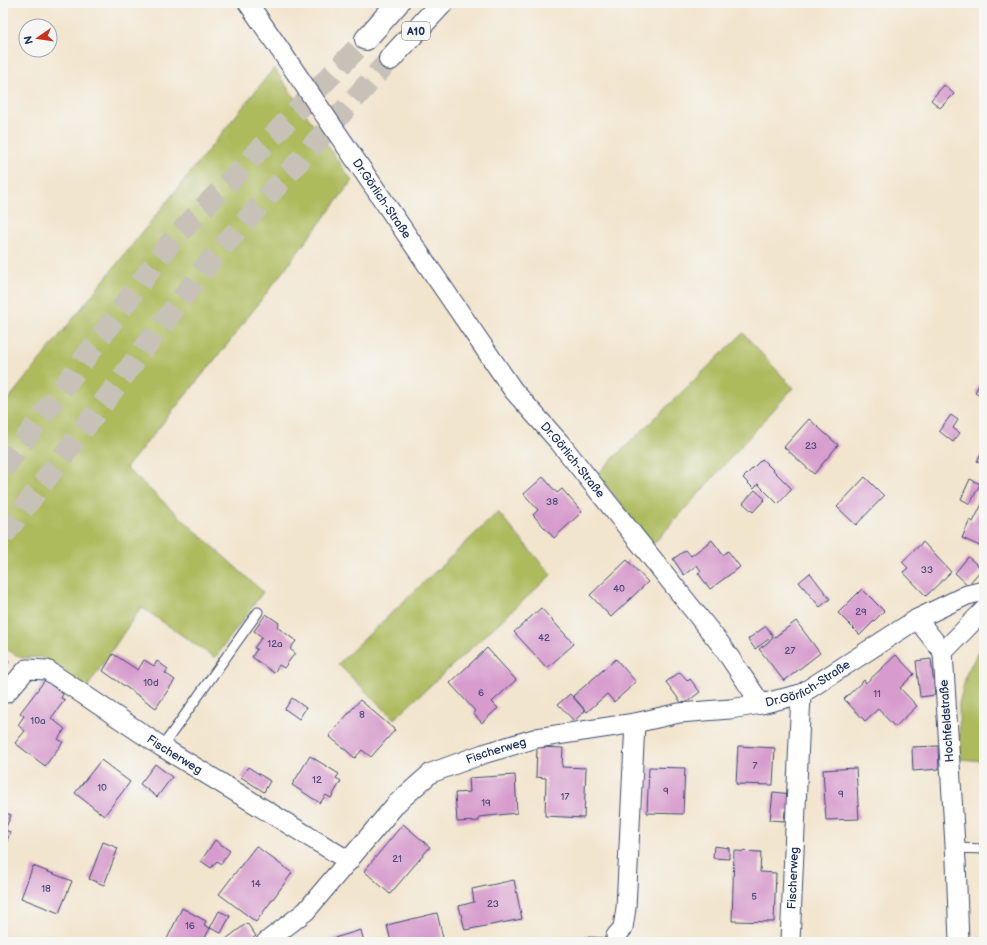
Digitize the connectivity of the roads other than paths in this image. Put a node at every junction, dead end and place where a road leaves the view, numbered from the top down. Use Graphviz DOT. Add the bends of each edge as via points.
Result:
graph roads {
  1 [pos="248,3"];
  2 [pos="398,3"];
  3 [pos="442,3"];
  4 [pos="366,39"];
  5 [pos="390,59"];
  6 [pos="984,591"];
  7 [pos="984,610"];
  8 [pos="258,612"];
  9 [pos="917,619"];
  10 [pos="943,652"];
  11 [pos="6,693"];
  12 [pos="801,694"];
  13 [pos="760,704"];
  14 [pos="635,723"];
  15 [pos="162,747"];
  16 [pos="955,848"];
  17 [pos="984,849"];
  18 [pos="349,861"];
  19 [pos="616,936"];
  20 [pos="266,942"];
  21 [pos="790,942"];
  22 [pos="959,942"];
  1 -- 13 [label="street, Dr.Görlich-Straße" via="513,390 560,443 722,646"];
  2 -- 4 [label="highway, A10"];
  3 -- 5 [label="highway, A10"];
  6 -- 9 [label="street, Dr.Görlich-Straße" via="968,595"];
  7 -- 10 [label="street"];
  8 -- 15 [label="lane"];
  9 -- 10 [label="street"];
  9 -- 12 [label="street, Dr.Görlich-Straße"];
  10 -- 16 [label="street, Hochfeldstraße"];
  11 -- 15 [label="street, Fischerweg" via="27,669 46,670"];
  12 -- 13 [label="street, Dr.Görlich-Straße"];
  12 -- 21 [label="street, Fischerweg"];
  13 -- 14 [label="street, Fischerweg" via="679,713"];
  14 -- 18 [label="street, Fischerweg" via="537,738 483,754 431,774 397,803"];
  14 -- 19 [label="street" via="626,908 623,928"];
  15 -- 18 [label="street, Fischerweg"];
  16 -- 17 [label="lane"];
  16 -- 22 [label="street, Hochfeldstraße"];
  18 -- 20 [label="street, Fischerweg" via="306,911"];
}
